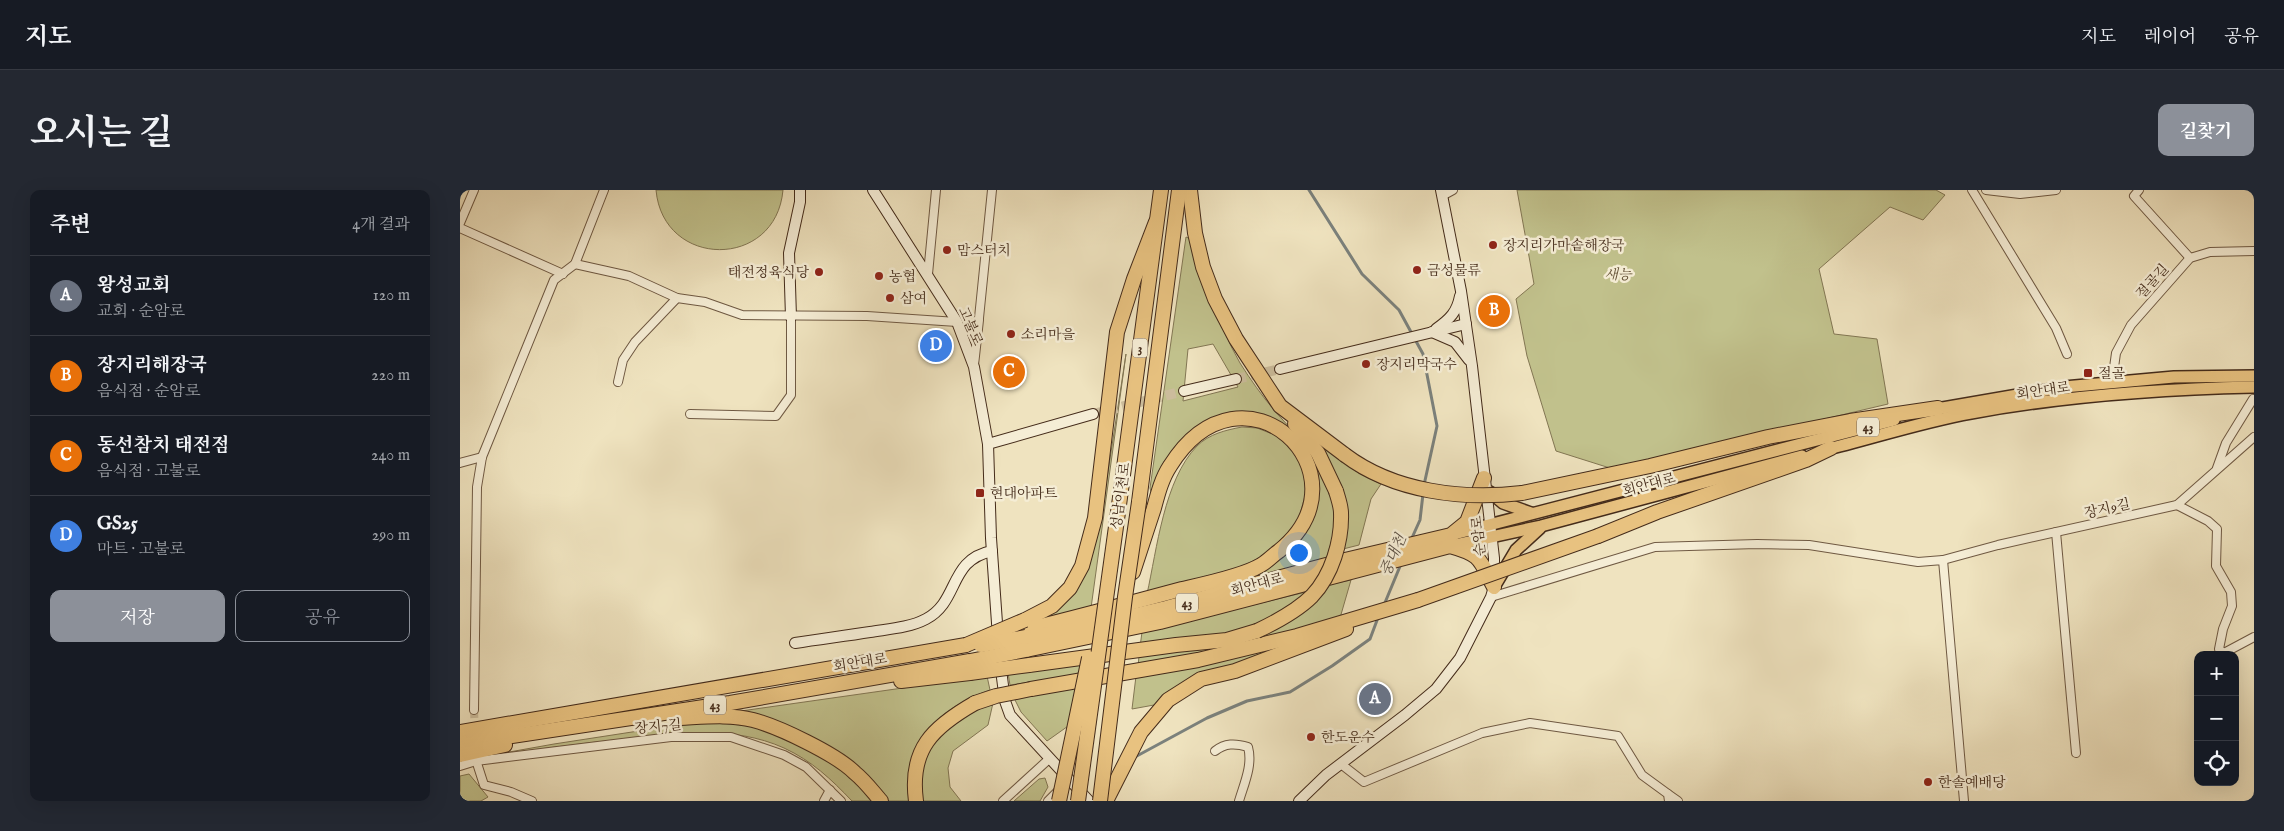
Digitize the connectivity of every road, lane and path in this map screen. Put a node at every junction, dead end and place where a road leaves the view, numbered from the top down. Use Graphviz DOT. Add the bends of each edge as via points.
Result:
graph roads {
  1 [pos="474,190"];
  2 [pos="604,190"];
  3 [pos="800,190"];
  4 [pos="873,190"];
  5 [pos="936,190"];
  6 [pos="992,190"];
  7 [pos="1160,190"];
  8 [pos="1179,190"];
  9 [pos="1190,190"];
  10 [pos="1452,190"];
  11 [pos="1972,190"];
  12 [pos="1986,190"];
  13 [pos="2056,190"];
  14 [pos="2134,192"];
  15 [pos="1441,193"];
  16 [pos="1156,222"];
  17 [pos="460,223"];
  18 [pos="460,228"];
  19 [pos="2254,251"];
  20 [pos="2190,258"];
  21 [pos="575,264"];
  22 [pos="563,274"];
  23 [pos="928,274"];
  24 [pos="1461,291"];
  25 [pos="677,298"];
  26 [pos="791,317"];
  27 [pos="979,318"];
  28 [pos="957,322"];
  29 [pos="1466,324"];
  30 [pos="1431,332"];
  31 [pos="962,333"];
  32 [pos="2067,354"];
  33 [pos="1472,366"];
  34 [pos="974,368"];
  35 [pos="1280,369"];
  36 [pos="2254,369"];
  37 [pos="2254,376"];
  38 [pos="2174,377"];
  39 [pos="1236,379"];
  40 [pos="618,382"];
  41 [pos="2112,382"];
  42 [pos="1184,391"];
  43 [pos="2254,392"];
  44 [pos="1280,406"];
  45 [pos="1938,408"];
  46 [pos="690,414"];
  47 [pos="1093,414"];
  48 [pos="2254,437"];
  49 [pos="988,444"];
  50 [pos="1831,448"];
  51 [pos="482,457"];
  52 [pos="460,463"];
  53 [pos="2215,472"];
  54 [pos="1485,483"];
  55 [pos="2177,505"];
  56 [pos="1533,514"];
  57 [pos="1490,524"];
  58 [pos="1541,526"];
  59 [pos="2056,532"];
  60 [pos="1491,536"];
  61 [pos="1451,540"];
  62 [pos="992,551"];
  63 [pos="1110,560"];
  64 [pos="1943,560"];
  65 [pos="1493,592"];
  66 [pos="1125,597"];
  67 [pos="1025,634"];
  68 [pos="2254,637"];
  69 [pos="1299,642"];
  70 [pos="794,643"];
  71 [pos="970,667"];
  72 [pos="474,710"];
  73 [pos="612,721"];
  74 [pos="460,725"];
  75 [pos="502,726"];
  76 [pos="460,732"];
  77 [pos="516,734"];
  78 [pos="460,744"];
  79 [pos="1215,751"];
  80 [pos="2076,753"];
  81 [pos="460,756"];
  82 [pos="475,758"];
  83 [pos="1049,759"];
  84 [pos="1341,764"];
  85 [pos="460,766"];
  86 [pos="1072,782"];
  87 [pos="830,790"];
  88 [pos="1668,798"];
  89 [pos="532,801"];
  90 [pos="824,801"];
  91 [pos="835,801"];
  92 [pos="841,801"];
  93 [pos="882,801"];
  94 [pos="916,801"];
  95 [pos="1003,801"];
  96 [pos="1048,801"];
  97 [pos="1059,801"];
  98 [pos="1078,801"];
  99 [pos="1089,801"];
  100 [pos="1100,801"];
  101 [pos="1106,801"];
  102 [pos="1239,801"];
  103 [pos="1299,801"];
  104 [pos="1678,801"];
  105 [pos="1964,801"];
  1 -- 17 [label="street"];
  2 -- 21 [label="street"];
  3 -- 26 [label="street" via="789,253"];
  4 -- 23 [label="street, 고불로"];
  5 -- 23 [label="street"];
  6 -- 27 [label="street"];
  7 -- 16 [label="highway, 성남이천로 / 3"];
  8 -- 66 [label="highway, 성남이천로 / 3, bridge"];
  9 -- 44 [label="highway" via="1195,233 1215,299 1236,339"];
  10 -- 15 [label="street"];
  11 -- 32 [label="street" via="2056,328"];
  12 -- 13 [label="street" via="2020,194"];
  14 -- 20 [label="street"];
  15 -- 24 [label="street, 순암로"];
  16 -- 63 [label="highway, 성남이천로 / 3, bridge"];
  16 -- 67 [label="highway" via="1117,332 1095,518 1082,566 1070,588"];
  18 -- 22 [label="street"];
  19 -- 20 [label="street" via="2210,252"];
  20 -- 41 [label="street, 절골길" via="2131,325 2116,353"];
  21 -- 22 [label="street"];
  21 -- 25 [label="street" via="629,276"];
  22 -- 51 [label="street" via="554,280"];
  23 -- 28 [label="street, 고불로"];
  24 -- 29 [label="street, 순암로"];
  24 -- 30 [label="street" via="1452,318"];
  25 -- 26 [label="street" via="705,302 742,315"];
  25 -- 40 [label="street" via="635,342 623,360"];
  26 -- 28 [label="street" via="867,316"];
  26 -- 46 [label="street" via="791,395 776,416"];
  27 -- 31 [label="street" via="976,325"];
  27 -- 34 [label="street"];
  28 -- 31 [label="street, 고불로"];
  29 -- 30 [label="street"];
  29 -- 33 [label="street, 순암로"];
  30 -- 33 [label="street" via="1455,342"];
  30 -- 35 [label="street"];
  31 -- 34 [label="street, 고불로"];
  33 -- 54 [label="street, 순암로"];
  34 -- 49 [label="street, 고불로"];
  36 -- 38 [label="main road"];
  37 -- 38 [label="main road, 회안대로 / 43"];
  38 -- 41 [label="main road, 회안대로 / 43"];
  39 -- 42 [label="street"];
  41 -- 45 [label="main road, 회안대로 / 43"];
  43 -- 50 [label="main road, 회안대로 / 43" via="2240,388 2182,389 2021,405 1909,427"];
  43 -- 53 [label="street" via="2226,443"];
  44 -- 45 [label="highway, bridge" via="1356,464 1412,486 1461,496 1522,493 1777,435"];
  44 -- 71 [label="highway, bridge" via="1318,453 1336,491 1341,512 1335,557 1313,595 1257,631 1227,640 1029,665"];
  45 -- 56 [label="main road, 회안대로 / 43"];
  47 -- 49 [label="street"];
  48 -- 53 [label="street, 장지9길"];
  49 -- 62 [label="street, 고불로"];
  50 -- 58 [label="main road, 회안대로 / 43"];
  50 -- 69 [label="highway, bridge" via="1598,536"];
  51 -- 52 [label="street"];
  51 -- 72 [label="street" via="477,487"];
  53 -- 55 [label="street, 장지9길"];
  54 -- 56 [label="main road" via="1503,503"];
  54 -- 57 [label="street, 순암로"];
  54 -- 61 [label="highway" via="1468,522"];
  55 -- 59 [label="street, 장지9길"];
  55 -- 68 [label="street" via="2217,529 2216,566 2231,592 2232,606 2219,649 2224,653"];
  56 -- 57 [label="main road, 회안대로 / 43"];
  57 -- 60 [label="street, 순암로"];
  57 -- 61 [label="main road, 회안대로 / 43"];
  58 -- 60 [label="main road, 회안대로 / 43"];
  58 -- 65 [label="main road" via="1516,550"];
  59 -- 64 [label="street, 장지9길"];
  59 -- 80 [label="street"];
  60 -- 61 [label="main road, 회안대로 / 43"];
  60 -- 65 [label="street, 순암로"];
  61 -- 65 [label="highway" via="1472,552 1480,561"];
  61 -- 67 [label="highway, 회안대로 / 43" via="1344,567 1160,622"];
  62 -- 70 [label="street" via="978,554 966,564 948,598 927,618 902,626"];
  62 -- 83 [label="street, 고불로" via="1004,701 1010,715"];
  63 -- 97 [label="highway, bridge"];
  63 -- 98 [label="highway, 성남이천로 / 3, bridge"];
  64 -- 65 [label="street, 장지9길" via="1918,562 1809,545 1655,547"];
  64 -- 105 [label="street"];
  65 -- 84 [label="street" via="1460,658 1436,689"];
  66 -- 67 [label="highway, bridge" via="1169,466 1200,431 1216,422 1246,417 1275,426 1302,450 1313,491 1310,511 1300,532 1261,565 1220,580"];
  66 -- 100 [label="highway, 성남이천로 / 3, bridge"];
  67 -- 71 [label="highway, 회안대로 / 43, bridge"];
  67 -- 75 [label="highway, 회안대로 / 43, bridge"];
  69 -- 94 [label="highway, bridge" via="1031,689 975,703 952,716 931,735 918,756 913,781"];
  69 -- 101 [label="highway" via="1235,671 1201,679 1168,700 1141,732"];
  71 -- 73 [label="highway, 43"];
  73 -- 77 [label="highway, 43"];
  73 -- 93 [label="highway" via="699,717 753,720 832,755 855,772"];
  74 -- 75 [label="highway" via="490,721"];
  75 -- 76 [label="highway, 회안대로 / 43"];
  77 -- 78 [label="highway, 43"];
  77 -- 81 [label="highway" via="506,744"];
  79 -- 102 [label="street" via="1222,745 1248,747 1249,765"];
  82 -- 85 [label="street, 장지7길"];
  82 -- 87 [label="street, 장지7길" via="671,738 731,737 784,754 806,767"];
  82 -- 89 [label="street" via="484,785"];
  83 -- 86 [label="street"];
  83 -- 95 [label="street"];
  84 -- 88 [label="street" via="1364,782 1482,733 1530,722 1618,736 1642,775"];
  84 -- 103 [label="street"];
  86 -- 96 [label="street"];
  86 -- 99 [label="street"];
  87 -- 90 [label="street"];
  87 -- 91 [label="street"];
  87 -- 92 [label="street, 장지7길"];
  88 -- 104 [label="street"];
}
